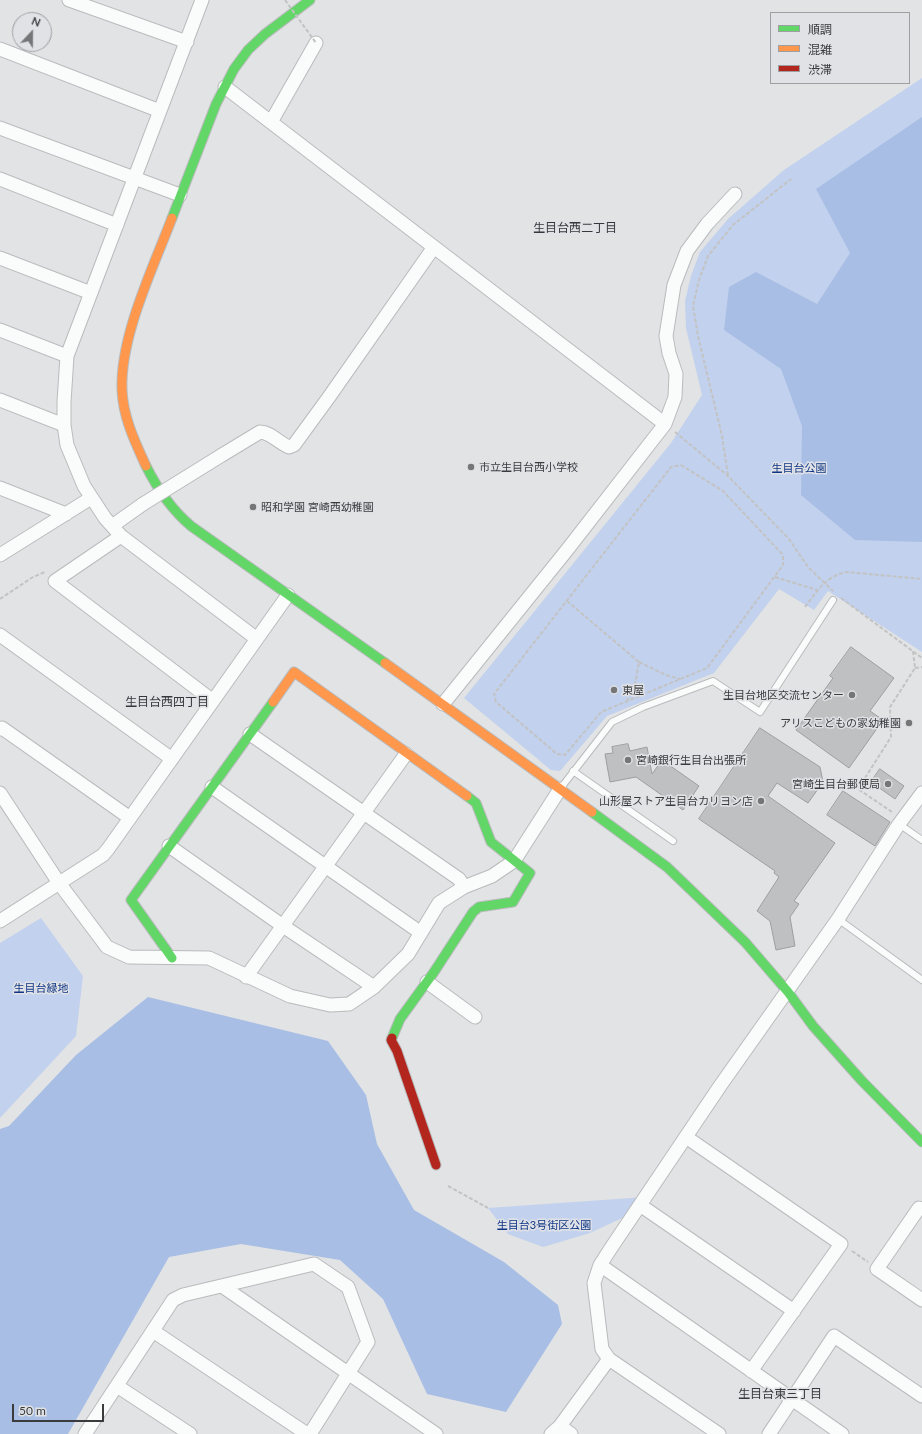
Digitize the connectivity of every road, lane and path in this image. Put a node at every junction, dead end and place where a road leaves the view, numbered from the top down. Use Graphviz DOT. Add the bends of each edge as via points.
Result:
graph roads {
  1 [pos="69,0"];
  2 [pos="202,0"];
  3 [pos="285,0"];
  4 [pos="310,0"];
  5 [pos="186,42"];
  6 [pos="316,43"];
  7 [pos="0,49"];
  8 [pos="225,87"];
  9 [pos="160,111"];
  10 [pos="271,122"];
  11 [pos="0,128"];
  12 [pos="135,178"];
  13 [pos="0,179"];
  14 [pos="791,179"];
  15 [pos="735,194"];
  16 [pos="180,195"];
  17 [pos="117,224"];
  18 [pos="434,247"];
  19 [pos="0,258"];
  20 [pos="91,293"];
  21 [pos="0,330"];
  22 [pos="67,356"];
  23 [pos="0,400"];
  24 [pos="64,425"];
  25 [pos="667,426"];
  26 [pos="728,476"];
  27 [pos="0,488"];
  28 [pos="91,498"];
  29 [pos="66,514"];
  30 [pos="112,526"];
  31 [pos="121,536"];
  32 [pos="0,555"];
  33 [pos="45,572"];
  34 [pos="775,577"];
  35 [pos="922,579"];
  36 [pos="824,582"];
  37 [pos="817,590"];
  38 [pos="288,595"];
  39 [pos="0,599"];
  40 [pos="833,600"];
  41 [pos="567,601"];
  42 [pos="805,608"];
  43 [pos="0,635"];
  44 [pos="257,639"];
  45 [pos="913,652"];
  46 [pos="922,658"];
  47 [pos="639,662"];
  48 [pos="922,667"];
  49 [pos="915,668"];
  50 [pos="681,679"];
  51 [pos="213,700"];
  52 [pos="627,701"];
  53 [pos="443,704"];
  54 [pos="0,729"];
  55 [pos="250,734"];
  56 [pos="406,754"];
  57 [pos="172,759"];
  58 [pos="573,771"];
  59 [pos="212,787"];
  60 [pos="560,789"];
  61 [pos="0,793"];
  62 [pos="922,793"];
  63 [pos="364,812"];
  64 [pos="130,818"];
  65 [pos="901,822"];
  66 [pos="922,840"];
  67 [pos="673,841"];
  68 [pos="170,846"];
  69 [pos="514,861"];
  70 [pos="326,866"];
  71 [pos="59,883"];
  72 [pos="464,886"];
  73 [pos="838,919"];
  74 [pos="0,921"];
  75 [pos="283,926"];
  76 [pos="421,933"];
  77 [pos="172,958"];
  78 [pos="246,977"];
  79 [pos="922,980"];
  80 [pos="427,982"];
  81 [pos="374,987"];
  82 [pos="788,992"];
  83 [pos="474,1017"];
  84 [pos="686,1138"];
  85 [pos="922,1142"];
  86 [pos="436,1165"];
  87 [pos="448,1186"];
  88 [pos="640,1205"];
  89 [pos="488,1208"];
  90 [pos="922,1210"];
  91 [pos="841,1244"];
  92 [pos="600,1265"];
  93 [pos="877,1269"];
  94 [pos="222,1286"];
  95 [pos="922,1300"];
  96 [pos="794,1311"];
  97 [pos="153,1331"];
  98 [pos="609,1359"];
  99 [pos="751,1371"];
  100 [pos="348,1375"];
  101 [pos="117,1386"];
  102 [pos="922,1396"];
  103 [pos="792,1400"];
  104 [pos="555,1430"];
  105 [pos="85,1434"];
  106 [pos="190,1434"];
  107 [pos="307,1434"];
  108 [pos="310,1434"];
  109 [pos="436,1434"];
  110 [pos="571,1434"];
  111 [pos="719,1434"];
  112 [pos="770,1434"];
  113 [pos="842,1434"];
  1 -- 5 [label="street"];
  2 -- 5 [label="street"];
  3 -- 6 [label="path, bridge"];
  4 -- 8 [label="street" via="253,45 240,60"];
  5 -- 9 [label="street"];
  6 -- 10 [label="street"];
  7 -- 9 [label="street"];
  8 -- 10 [label="street"];
  8 -- 16 [label="street"];
  9 -- 12 [label="street"];
  10 -- 18 [label="street"];
  11 -- 12 [label="street"];
  12 -- 16 [label="street"];
  12 -- 17 [label="street"];
  13 -- 17 [label="street"];
  14 -- 26 [label="path" via="733,225 708,256 698,280 693,306 722,436"];
  15 -- 25 [label="street" via="707,224 687,251 674,285 666,336 676,374 675,397"];
  16 -- 38 [label="street" via="130,331 126,349 122,392 129,425 162,495 175,511 206,537"];
  17 -- 20 [label="street"];
  18 -- 25 [label="street"];
  18 -- 30 [label="street, bridge" via="294,445 283,445 265,432 260,432"];
  19 -- 20 [label="street"];
  20 -- 22 [label="street"];
  21 -- 22 [label="street"];
  22 -- 24 [label="street"];
  23 -- 24 [label="street"];
  24 -- 28 [label="street" via="75,468"];
  25 -- 26 [label="path"];
  25 -- 53 [label="street"];
  26 -- 36 [label="path" via="789,539 808,567"];
  27 -- 29 [label="street"];
  28 -- 29 [label="street"];
  28 -- 30 [label="street"];
  29 -- 32 [label="street"];
  30 -- 31 [label="street"];
  31 -- 44 [label="street"];
  31 -- 51 [label="street" via="55,581"];
  33 -- 39 [label="path"];
  34 -- 37 [label="path"];
  34 -- 41 [label="path" via="783,565 783,555 723,491 681,465 671,467"];
  34 -- 50 [label="path" via="707,668"];
  35 -- 36 [label="path" via="847,572 836,574"];
  36 -- 37 [label="path"];
  36 -- 45 [label="path" via="838,596"];
  37 -- 42 [label="path"];
  38 -- 44 [label="street"];
  38 -- 53 [label="street"];
  40 -- 58 [label="lane" via="760,712 713,681 612,722"];
  41 -- 47 [label="path"];
  41 -- 52 [label="path" via="494,694 496,702 558,754 565,755 601,712"];
  43 -- 57 [label="street"];
  44 -- 51 [label="street"];
  45 -- 46 [label="path"];
  45 -- 49 [label="path"];
  47 -- 50 [label="path"];
  47 -- 52 [label="path" via="635,684"];
  48 -- 49 [label="path"];
  49 -- 65 [label="path" via="890,708 891,737 858,789"];
  50 -- 52 [label="path"];
  51 -- 57 [label="street"];
  53 -- 60 [label="street"];
  54 -- 64 [label="street"];
  55 -- 56 [label="street" via="294,672"];
  55 -- 59 [label="street"];
  55 -- 63 [label="street"];
  56 -- 63 [label="street"];
  56 -- 69 [label="street" via="476,802 491,842"];
  57 -- 64 [label="street"];
  58 -- 60 [label="lane"];
  58 -- 67 [label="lane"];
  59 -- 68 [label="street"];
  59 -- 70 [label="street"];
  60 -- 69 [label="street"];
  60 -- 82 [label="street" via="667,867 745,942"];
  61 -- 71 [label="street"];
  62 -- 65 [label="street"];
  63 -- 70 [label="street"];
  63 -- 72 [label="street" via="459,879"];
  64 -- 71 [label="street" via="103,855"];
  65 -- 66 [label="lane"];
  65 -- 73 [label="street"];
  68 -- 75 [label="street"];
  68 -- 77 [label="street" via="131,900"];
  69 -- 72 [label="street" via="492,876"];
  69 -- 80 [label="street" via="530,873 513,902 479,907 473,912"];
  70 -- 75 [label="street"];
  70 -- 76 [label="street"];
  71 -- 74 [label="street"];
  71 -- 77 [label="street" via="107,947 128,957"];
  72 -- 76 [label="street" via="439,903"];
  73 -- 79 [label="lane"];
  73 -- 82 [label="street"];
  75 -- 78 [label="street"];
  75 -- 81 [label="street"];
  76 -- 81 [label="street" via="408,954"];
  77 -- 78 [label="street" via="209,958"];
  78 -- 81 [label="street" via="290,996 330,1005 349,1004"];
  80 -- 83 [label="street"];
  80 -- 86 [label="street" via="400,1019 391,1040"];
  82 -- 84 [label="street"];
  82 -- 85 [label="street" via="813,1026 857,1076"];
  84 -- 88 [label="street"];
  84 -- 91 [label="street"];
  87 -- 89 [label="path"];
  88 -- 92 [label="street"];
  88 -- 96 [label="street"];
  90 -- 93 [label="street" via="919,1208"];
  91 -- 93 [label="path"];
  91 -- 96 [label="street"];
  92 -- 98 [label="street" via="594,1283 602,1349"];
  92 -- 99 [label="street"];
  93 -- 95 [label="street"];
  94 -- 97 [label="street" via="183,1295 173,1300"];
  94 -- 100 [label="street"];
  94 -- 100 [label="street" via="314,1264 348,1287 368,1342"];
  96 -- 99 [label="street"];
  97 -- 101 [label="street"];
  97 -- 107 [label="street"];
  98 -- 104 [label="street"];
  98 -- 111 [label="street"];
  99 -- 103 [label="street"];
  100 -- 108 [label="street"];
  100 -- 109 [label="street"];
  101 -- 105 [label="street"];
  101 -- 106 [label="street"];
  102 -- 103 [label="street" via="834,1336"];
  103 -- 112 [label="street"];
  103 -- 113 [label="street"];
  104 -- 110 [label="street"];
}
